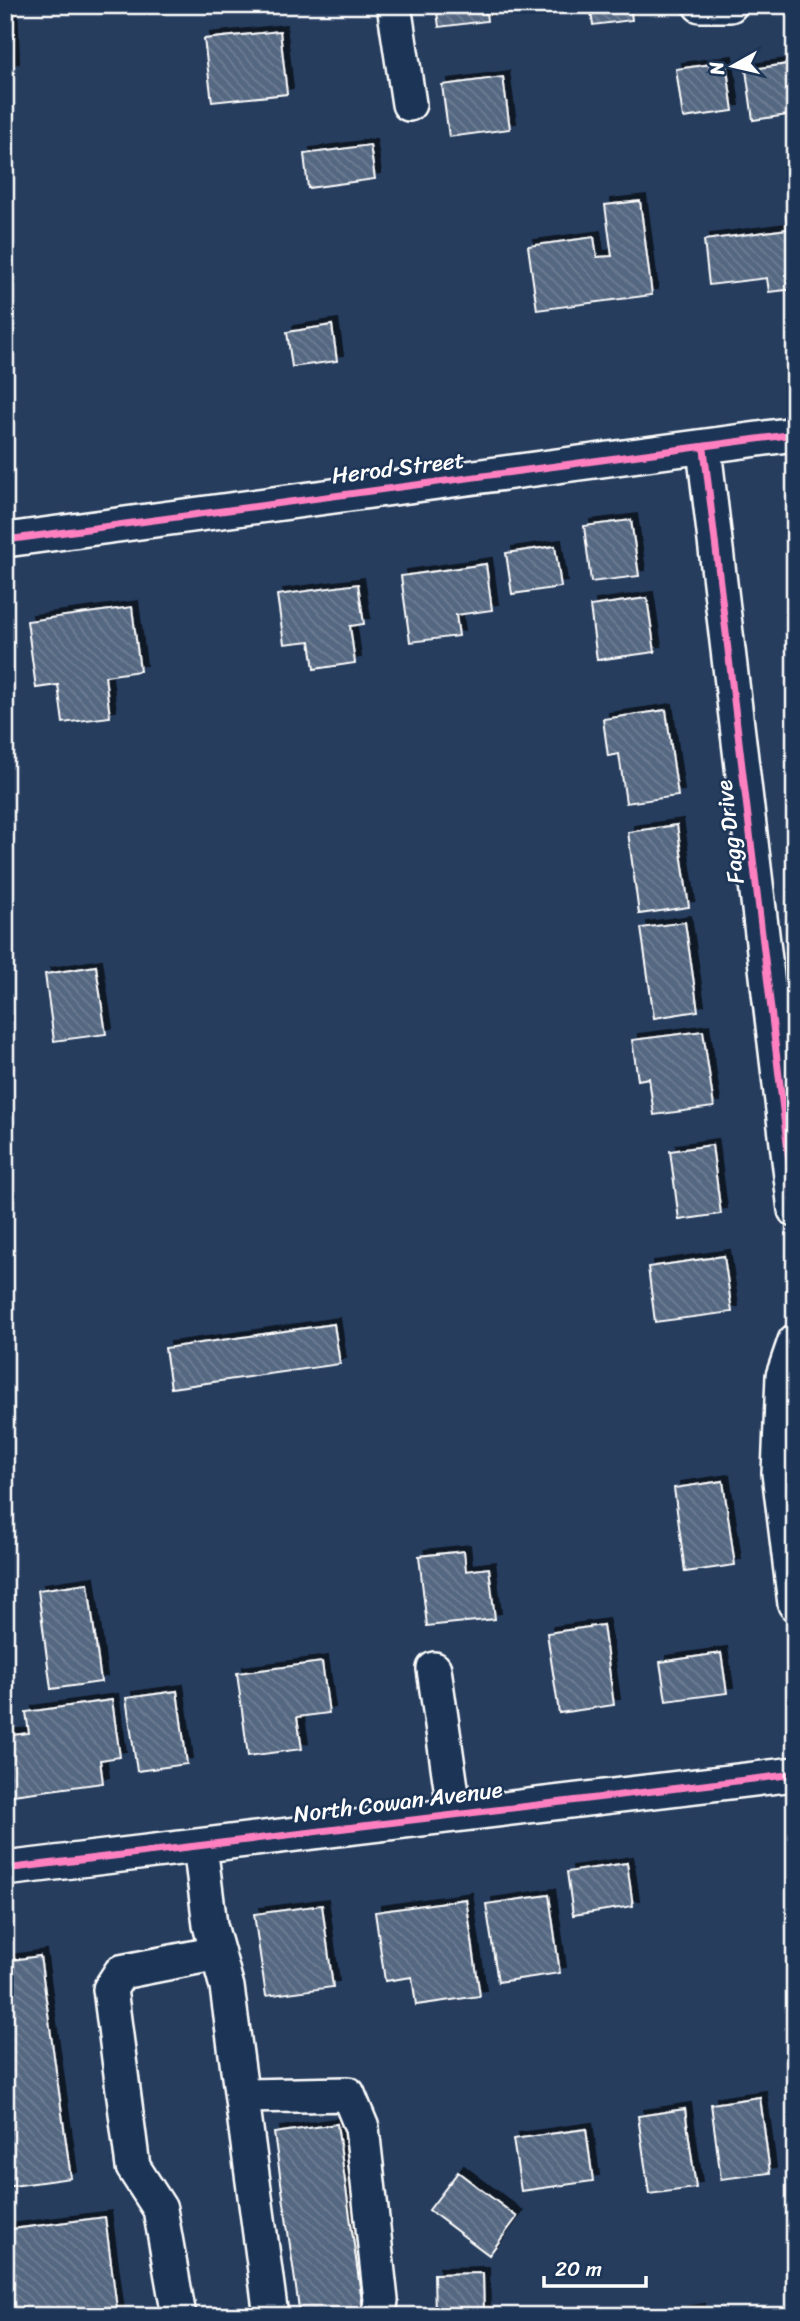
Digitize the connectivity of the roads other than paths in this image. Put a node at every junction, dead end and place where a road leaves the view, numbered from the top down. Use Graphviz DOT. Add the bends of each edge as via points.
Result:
graph roads {
  1 [pos="394,5"];
  2 [pos="701,5"];
  3 [pos="730,5"];
  4 [pos="409,104"];
  5 [pos="795,434"];
  6 [pos="704,449"];
  7 [pos="6,540"];
  8 [pos="795,1210"];
  9 [pos="795,1341"];
  10 [pos="795,1604"];
  11 [pos="434,1669"];
  12 [pos="795,1774"];
  13 [pos="454,1815"];
  14 [pos="200,1846"];
  15 [pos="5,1869"];
  16 [pos="218,1953"];
  17 [pos="242,2096"];
  18 [pos="179,2316"];
  19 [pos="271,2316"];
  20 [pos="379,2316"];
  1 -- 4 [label="street"];
  2 -- 3 [label="street"];
  5 -- 6 [label="street, Herod Street"];
  6 -- 7 [label="street, Herod Street"];
  6 -- 8 [label="street, Fagg Drive"];
  9 -- 10 [label="street" via="783,1376 779,1473"];
  11 -- 13 [label="street"];
  12 -- 13 [label="street, North Cowan Avenue"];
  13 -- 14 [label="street, North Cowan Avenue"];
  14 -- 15 [label="street, North Cowan Avenue"];
  14 -- 16 [label="street"];
  16 -- 17 [label="street"];
  16 -- 18 [label="street" via="121,1972 110,1989 133,2167 160,2209"];
  17 -- 19 [label="street"];
  17 -- 20 [label="street" via="348,2094 362,2128"];
}
